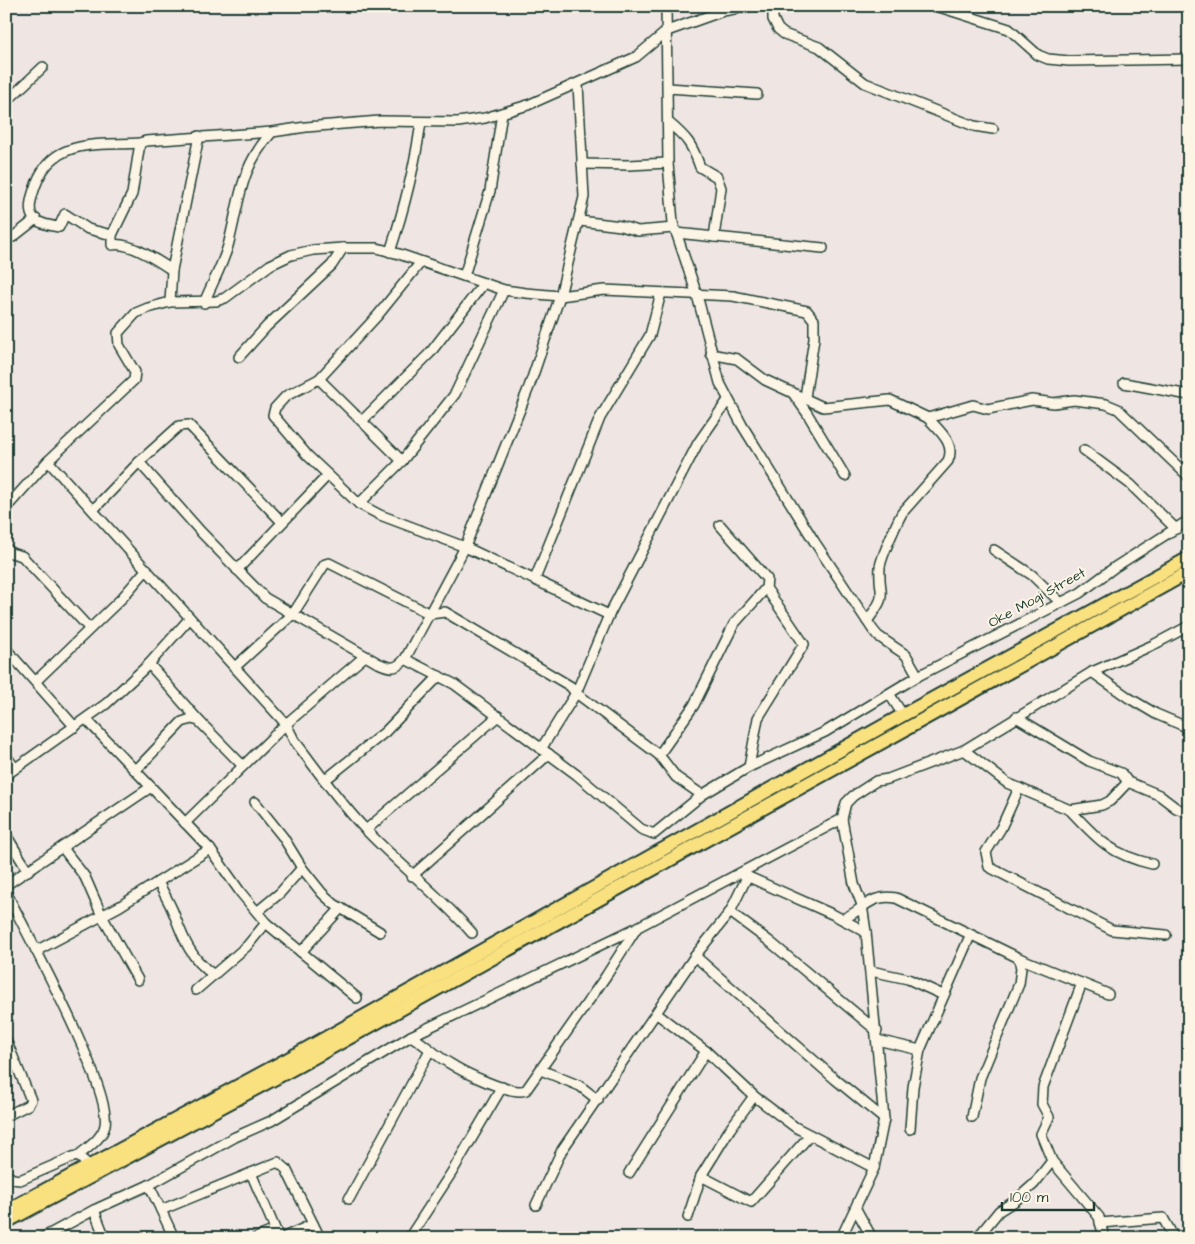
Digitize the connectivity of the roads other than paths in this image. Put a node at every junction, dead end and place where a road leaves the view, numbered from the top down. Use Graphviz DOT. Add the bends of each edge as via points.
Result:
graph roads {
  1 [pos="666,6"];
  2 [pos="936,6"];
  3 [pos="774,7"];
  4 [pos="667,31"];
  5 [pos="1189,59"];
  6 [pos="43,67"];
  7 [pos="578,84"];
  8 [pos="668,88"];
  9 [pos="757,94"];
  10 [pos="6,102"];
  11 [pos="502,113"];
  12 [pos="421,122"];
  13 [pos="668,122"];
  14 [pos="993,129"];
  15 [pos="272,132"];
  16 [pos="199,136"];
  17 [pos="140,144"];
  18 [pos="668,163"];
  19 [pos="582,164"];
  20 [pos="36,220"];
  21 [pos="580,220"];
  22 [pos="675,231"];
  23 [pos="112,235"];
  24 [pos="6,237"];
  25 [pos="714,237"];
  26 [pos="343,248"];
  27 [pos="823,248"];
  28 [pos="390,252"];
  29 [pos="421,262"];
  30 [pos="172,270"];
  31 [pos="464,276"];
  32 [pos="484,283"];
  33 [pos="504,290"];
  34 [pos="661,293"];
  35 [pos="697,295"];
  36 [pos="560,296"];
  37 [pos="170,302"];
  38 [pos="204,303"];
  39 [pos="712,354"];
  40 [pos="239,357"];
  41 [pos="319,379"];
  42 [pos="1124,383"];
  43 [pos="792,392"];
  44 [pos="1189,395"];
  45 [pos="805,397"];
  46 [pos="728,400"];
  47 [pos="928,418"];
  48 [pos="362,421"];
  49 [pos="1084,450"];
  50 [pos="48,461"];
  51 [pos="402,461"];
  52 [pos="138,462"];
  53 [pos="328,475"];
  54 [pos="845,476"];
  55 [pos="1189,477"];
  56 [pos="359,504"];
  57 [pos="6,508"];
  58 [pos="93,510"];
  59 [pos="1189,520"];
  60 [pos="281,521"];
  61 [pos="720,524"];
  62 [pos="1176,528"];
  63 [pos="465,547"];
  64 [pos="6,548"];
  65 [pos="994,550"];
  66 [pos="1189,558"];
  67 [pos="147,569"];
  68 [pos="237,570"];
  69 [pos="1189,572"];
  70 [pos="534,579"];
  71 [pos="766,588"];
  72 [pos="1061,603"];
  73 [pos="293,614"];
  74 [pos="430,614"];
  75 [pos="609,615"];
  76 [pos="190,618"];
  77 [pos="867,621"];
  78 [pos="1189,626"];
  79 [pos="89,628"];
  80 [pos="6,649"];
  81 [pos="365,656"];
  82 [pos="405,658"];
  83 [pos="149,664"];
  84 [pos="235,667"];
  85 [pos="1092,672"];
  86 [pos="439,676"];
  87 [pos="918,676"];
  88 [pos="36,681"];
  89 [pos="576,693"];
  90 [pos="890,695"];
  91 [pos="903,715"];
  92 [pos="498,716"];
  93 [pos="1016,716"];
  94 [pos="86,719"];
  95 [pos="199,721"];
  96 [pos="286,724"];
  97 [pos="75,727"];
  98 [pos="1189,728"];
  99 [pos="541,748"];
  100 [pos="964,750"];
  101 [pos="549,754"];
  102 [pos="659,755"];
  103 [pos="6,756"];
  104 [pos="243,766"];
  105 [pos="749,767"];
  106 [pos="15,768"];
  107 [pos="136,770"];
  108 [pos="6,775"];
  109 [pos="325,780"];
  110 [pos="1128,782"];
  111 [pos="151,787"];
  112 [pos="1020,788"];
  113 [pos="702,795"];
  114 [pos="255,802"];
  115 [pos="1070,810"];
  116 [pos="1189,813"];
  117 [pos="842,819"];
  118 [pos="185,822"];
  119 [pos="366,830"];
  120 [pos="6,835"];
  121 [pos="62,847"];
  122 [pos="210,850"];
  123 [pos="1152,864"];
  124 [pos="302,868"];
  125 [pos="28,871"];
  126 [pos="744,875"];
  127 [pos="412,876"];
  128 [pos="158,882"];
  129 [pos="6,884"];
  130 [pos="6,892"];
  131 [pos="862,905"];
  132 [pos="341,908"];
  133 [pos="256,912"];
  134 [pos="730,912"];
  135 [pos="102,916"];
  136 [pos="842,919"];
  137 [pos="266,923"];
  138 [pos="636,928"];
  139 [pos="380,932"];
  140 [pos="866,932"];
  141 [pos="472,933"];
  142 [pos="1166,935"];
  143 [pos="970,936"];
  144 [pos="36,951"];
  145 [pos="301,952"];
  146 [pos="696,956"];
  147 [pos="1019,958"];
  148 [pos="871,971"];
  149 [pos="214,975"];
  150 [pos="138,980"];
  151 [pos="1082,983"];
  152 [pos="196,990"];
  153 [pos="1108,994"];
  154 [pos="943,995"];
  155 [pos="357,998"];
  156 [pos="657,1014"];
  157 [pos="411,1036"];
  158 [pos="877,1036"];
  159 [pos="7,1044"];
  160 [pos="430,1050"];
  161 [pos="920,1050"];
  162 [pos="706,1051"];
  163 [pos="541,1070"];
  164 [pos="502,1087"];
  165 [pos="754,1096"];
  166 [pos="598,1100"];
  167 [pos="6,1116"];
  168 [pos="972,1118"];
  169 [pos="884,1119"];
  170 [pos="910,1129"];
  171 [pos="810,1135"];
  172 [pos="78,1156"];
  173 [pos="1052,1161"];
  174 [pos="90,1166"];
  175 [pos="874,1168"];
  176 [pos="251,1173"];
  177 [pos="629,1173"];
  178 [pos="6,1175"];
  179 [pos="701,1176"];
  180 [pos="149,1185"];
  181 [pos="349,1198"];
  182 [pos="536,1204"];
  183 [pos="856,1209"];
  184 [pos="94,1210"];
  185 [pos="161,1210"];
  186 [pos="6,1211"];
  187 [pos="688,1217"];
  188 [pos="6,1222"];
  189 [pos="1100,1223"];
  190 [pos="313,1224"];
  191 [pos="279,1235"];
  192 [pos="42,1238"];
  193 [pos="104,1238"];
  194 [pos="174,1238"];
  195 [pos="256,1238"];
  196 [pos="320,1238"];
  197 [pos="409,1238"];
  198 [pos="841,1238"];
  199 [pos="872,1238"];
  200 [pos="973,1238"];
  201 [pos="1104,1238"];
  202 [pos="1174,1238"];
  1 -- 4 [label="street"];
  2 -- 5 [label="street" via="1009,29 1038,55 1048,59"];
  3 -- 4 [label="street" via="751,6 723,11"];
  3 -- 14 [label="street" via="773,19 778,29 819,47 865,83 974,126"];
  4 -- 7 [label="street" via="636,57"];
  4 -- 8 [label="street"];
  6 -- 10 [label="street"];
  7 -- 11 [label="street"];
  7 -- 19 [label="street"];
  8 -- 9 [label="street"];
  8 -- 13 [label="street"];
  11 -- 12 [label="street" via="458,122"];
  11 -- 31 [label="street" via="490,191"];
  12 -- 15 [label="street" via="343,124"];
  12 -- 28 [label="street" via="413,168"];
  13 -- 18 [label="street"];
  13 -- 25 [label="street" via="686,137 700,167 717,177 721,188"];
  15 -- 16 [label="street"];
  15 -- 38 [label="street" via="253,158 240,190 227,251"];
  16 -- 17 [label="street"];
  16 -- 30 [label="street"];
  17 -- 20 [label="street" via="87,146 62,153 39,174 28,206"];
  17 -- 23 [label="street" via="132,194"];
  18 -- 19 [label="street"];
  18 -- 22 [label="street"];
  19 -- 21 [label="street" via="584,197"];
  20 -- 23 [label="street" via="59,227 65,214 88,229"];
  20 -- 24 [label="street" via="13,238"];
  21 -- 22 [label="street" via="638,231"];
  21 -- 36 [label="street"];
  22 -- 25 [label="street"];
  22 -- 35 [label="street"];
  23 -- 30 [label="street" via="112,246 118,244 151,256"];
  25 -- 27 [label="street"];
  26 -- 28 [label="street" via="377,248"];
  26 -- 38 [label="street" via="292,255 270,265 225,298"];
  26 -- 40 [label="street" via="332,265"];
  28 -- 29 [label="street"];
  29 -- 31 [label="street"];
  29 -- 41 [label="street"];
  30 -- 37 [label="street"];
  31 -- 32 [label="street"];
  32 -- 33 [label="street"];
  32 -- 48 [label="street" via="430,353"];
  33 -- 36 [label="street"];
  33 -- 51 [label="street" via="454,394"];
  34 -- 35 [label="street"];
  34 -- 36 [label="street" via="599,290"];
  34 -- 70 [label="street" via="650,335 600,418"];
  35 -- 39 [label="street"];
  35 -- 45 [label="street" via="739,297 807,311 813,316 814,339"];
  36 -- 63 [label="street" via="529,387"];
  37 -- 38 [label="street"];
  37 -- 50 [label="street" via="136,313 118,333 119,345 135,372 134,380"];
  39 -- 43 [label="street" via="737,359 759,376"];
  39 -- 46 [label="street"];
  41 -- 48 [label="street"];
  41 -- 53 [label="street" via="286,396 273,414"];
  42 -- 44 [label="street"];
  43 -- 45 [label="street"];
  43 -- 54 [label="street"];
  45 -- 47 [label="street" via="828,408 890,400"];
  46 -- 75 [label="street" via="698,443"];
  46 -- 77 [label="street"];
  47 -- 55 [label="street" via="973,405 988,409 1032,400 1106,404 1118,409"];
  47 -- 77 [label="street" via="950,444 952,452 897,522 880,566 881,603"];
  48 -- 51 [label="street"];
  49 -- 62 [label="street" via="1130,484"];
  50 -- 57 [label="street"];
  50 -- 58 [label="street"];
  51 -- 56 [label="street"];
  52 -- 58 [label="street"];
  52 -- 60 [label="street" via="179,426 189,425"];
  52 -- 68 [label="street"];
  53 -- 56 [label="street"];
  53 -- 60 [label="street"];
  56 -- 63 [label="street"];
  58 -- 67 [label="street"];
  59 -- 62 [label="street, Oke Mogi Street"];
  60 -- 68 [label="street"];
  61 -- 71 [label="street" via="767,579"];
  62 -- 72 [label="street, Oke Mogi Street"];
  63 -- 70 [label="street"];
  63 -- 74 [label="street"];
  64 -- 79 [label="street" via="22,556"];
  65 -- 72 [label="street" via="1032,575"];
  66 -- 91 [label="highway"];
  67 -- 76 [label="street"];
  67 -- 79 [label="street" via="122,598"];
  68 -- 73 [label="street" via="265,598"];
  69 -- 188 [label="highway" via="300,1065"];
  70 -- 75 [label="street"];
  71 -- 102 [label="street" via="734,624 694,706"];
  71 -- 105 [label="street" via="804,644 758,718"];
  72 -- 87 [label="street, Oke Mogi Street"];
  73 -- 74 [label="street" via="320,570 329,563"];
  73 -- 81 [label="street"];
  73 -- 84 [label="street"];
  74 -- 82 [label="street"];
  74 -- 89 [label="street" via="445,612 460,620 570,686"];
  75 -- 89 [label="street"];
  76 -- 83 [label="street"];
  76 -- 84 [label="street"];
  77 -- 87 [label="street" via="878,636 906,655"];
  78 -- 85 [label="street"];
  79 -- 88 [label="street"];
  80 -- 88 [label="street"];
  81 -- 82 [label="street" via="390,668 398,667"];
  81 -- 96 [label="street"];
  82 -- 86 [label="street"];
  83 -- 94 [label="street"];
  83 -- 95 [label="street"];
  84 -- 96 [label="street"];
  85 -- 93 [label="street"];
  85 -- 98 [label="street" via="1156,714"];
  86 -- 92 [label="street"];
  86 -- 109 [label="street" via="385,732"];
  87 -- 90 [label="street, Oke Mogi Street"];
  88 -- 97 [label="street"];
  89 -- 99 [label="street"];
  89 -- 102 [label="street"];
  90 -- 91 [label="street"];
  90 -- 105 [label="street, Oke Mogi Street" via="825,732"];
  91 -- 174 [label="highway" via="370,1014"];
  92 -- 99 [label="street"];
  92 -- 119 [label="street"];
  93 -- 100 [label="street"];
  93 -- 110 [label="street" via="1089,762 1121,773"];
  94 -- 97 [label="street"];
  94 -- 107 [label="street"];
  95 -- 104 [label="street"];
  95 -- 107 [label="street" via="182,722"];
  96 -- 104 [label="street"];
  96 -- 109 [label="street" via="294,740"];
  97 -- 106 [label="street"];
  99 -- 101 [label="street"];
  100 -- 112 [label="street" via="1007,783"];
  100 -- 117 [label="street" via="876,781 846,802"];
  101 -- 113 [label="street, Oke Mogi Street" via="640,829 654,834"];
  101 -- 127 [label="street"];
  102 -- 113 [label="street" via="676,777"];
  103 -- 106 [label="street"];
  104 -- 118 [label="street"];
  105 -- 113 [label="street, Oke Mogi Street"];
  106 -- 108 [label="street"];
  107 -- 111 [label="street"];
  109 -- 119 [label="street"];
  110 -- 115 [label="street" via="1102,806"];
  110 -- 116 [label="street"];
  111 -- 118 [label="street"];
  111 -- 121 [label="street"];
  112 -- 115 [label="street"];
  112 -- 142 [label="street" via="986,852 989,867 1112,930"];
  114 -- 124 [label="street" via="283,836"];
  115 -- 123 [label="street" via="1098,841 1110,849"];
  117 -- 126 [label="street"];
  117 -- 131 [label="street" via="854,884"];
  118 -- 122 [label="street"];
  119 -- 127 [label="street"];
  120 -- 125 [label="street"];
  121 -- 125 [label="street"];
  121 -- 135 [label="street" via="85,877"];
  122 -- 128 [label="street"];
  122 -- 133 [label="street"];
  124 -- 132 [label="street" via="322,893"];
  124 -- 133 [label="street" via="280,893"];
  125 -- 129 [label="street"];
  126 -- 134 [label="street"];
  126 -- 136 [label="street"];
  126 -- 138 [label="street"];
  127 -- 141 [label="street" via="456,914"];
  128 -- 135 [label="street"];
  128 -- 149 [label="street" via="182,938 201,967"];
  130 -- 144 [label="street"];
  131 -- 136 [label="street"];
  131 -- 140 [label="street"];
  131 -- 143 [label="street" via="881,898 896,898"];
  132 -- 139 [label="street"];
  132 -- 145 [label="street"];
  133 -- 137 [label="street"];
  134 -- 146 [label="street"];
  134 -- 158 [label="street" via="770,941"];
  135 -- 144 [label="street"];
  135 -- 150 [label="street"];
  136 -- 140 [label="street"];
  137 -- 145 [label="street"];
  137 -- 149 [label="street" via="247,946"];
  138 -- 157 [label="street"];
  138 -- 163 [label="street"];
  140 -- 148 [label="street"];
  143 -- 147 [label="street"];
  143 -- 154 [label="street"];
  144 -- 172 [label="street" via="93,1072 105,1106 105,1127 98,1139"];
  145 -- 155 [label="street"];
  146 -- 156 [label="street"];
  146 -- 169 [label="street"];
  147 -- 151 [label="street"];
  147 -- 168 [label="street" via="1019,984 980,1078"];
  148 -- 154 [label="street" via="908,979"];
  148 -- 158 [label="street"];
  149 -- 152 [label="street"];
  151 -- 153 [label="street"];
  151 -- 173 [label="street" via="1042,1087 1042,1104 1048,1117 1041,1134"];
  154 -- 161 [label="street"];
  156 -- 162 [label="street"];
  156 -- 166 [label="street"];
  157 -- 160 [label="street"];
  157 -- 180 [label="street" via="271,1121 235,1136"];
  158 -- 161 [label="street"];
  158 -- 169 [label="street"];
  159 -- 167 [label="street" via="31,1100 28,1105"];
  160 -- 164 [label="street" via="450,1064"];
  160 -- 181 [label="street"];
  161 -- 170 [label="street"];
  162 -- 165 [label="street"];
  162 -- 177 [label="street"];
  163 -- 164 [label="street" via="526,1090"];
  163 -- 166 [label="street" via="580,1086"];
  164 -- 197 [label="street"];
  165 -- 171 [label="street"];
  165 -- 179 [label="street"];
  166 -- 182 [label="street" via="562,1150"];
  169 -- 175 [label="street"];
  171 -- 175 [label="street"];
  171 -- 179 [label="street" via="751,1202"];
  172 -- 174 [label="street"];
  172 -- 178 [label="street" via="20,1180"];
  173 -- 189 [label="street" via="1099,1217"];
  173 -- 200 [label="street" via="1034,1184 999,1211 982,1233"];
  174 -- 186 [label="highway"];
  175 -- 183 [label="street"];
  176 -- 185 [label="street"];
  176 -- 190 [label="street" via="278,1162 282,1164"];
  176 -- 191 [label="street"];
  179 -- 187 [label="street"];
  180 -- 184 [label="street"];
  180 -- 185 [label="street"];
  183 -- 198 [label="street"];
  183 -- 199 [label="street"];
  184 -- 192 [label="street"];
  184 -- 193 [label="street"];
  185 -- 194 [label="street"];
  189 -- 201 [label="street"];
  189 -- 202 [label="street" via="1163,1218"];
  190 -- 191 [label="street"];
  190 -- 196 [label="street"];
  191 -- 195 [label="street"];
}
